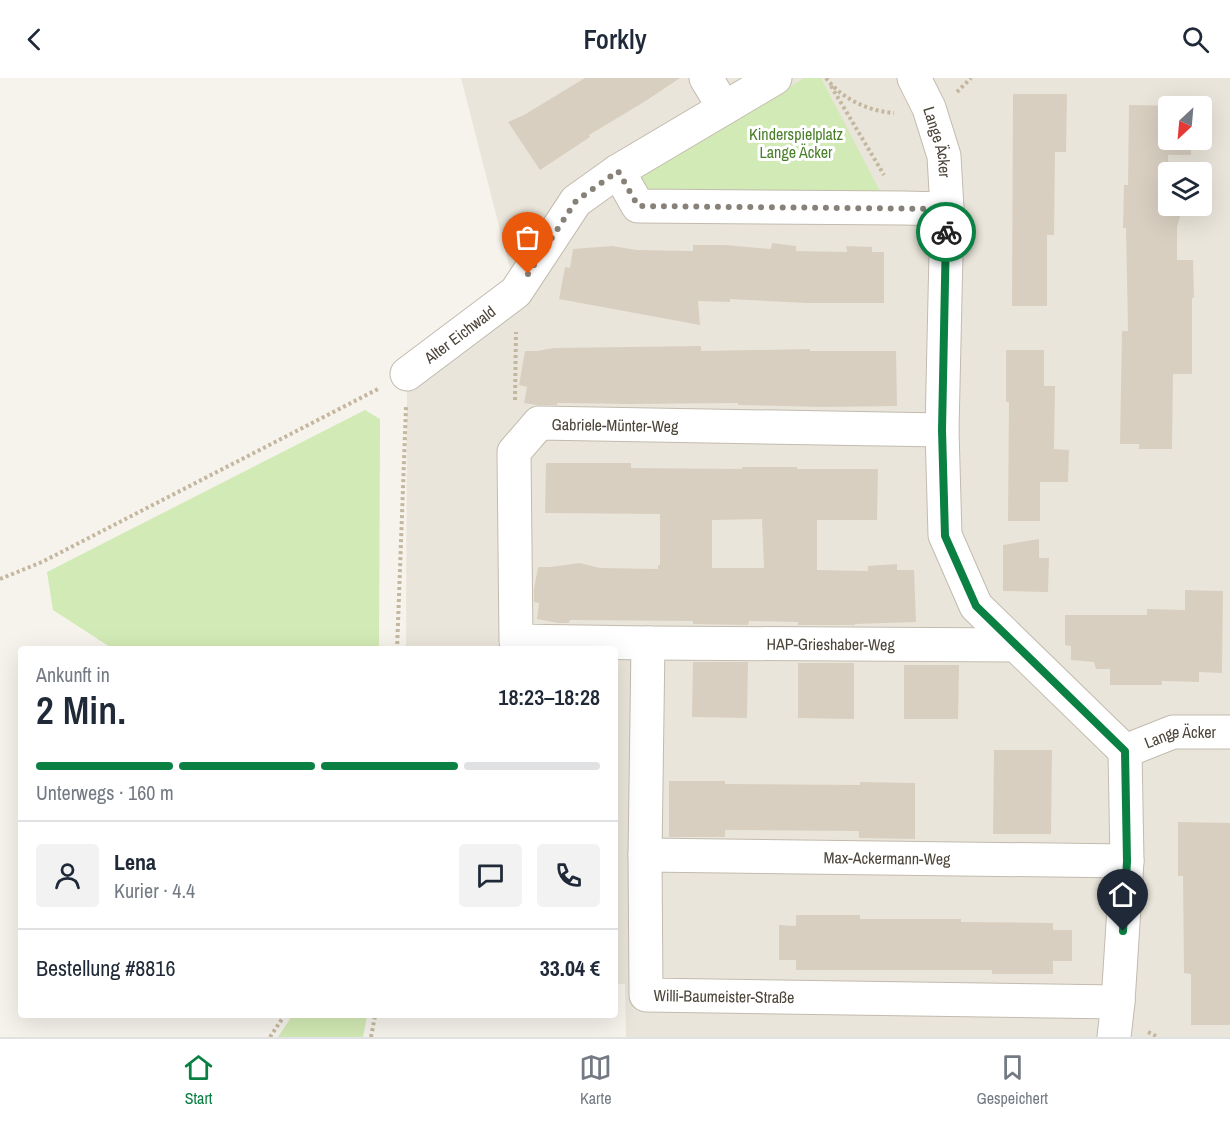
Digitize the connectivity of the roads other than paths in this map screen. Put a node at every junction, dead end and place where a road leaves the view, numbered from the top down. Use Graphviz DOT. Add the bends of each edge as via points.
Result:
graph roads {
  1 [pos="706,78"];
  2 [pos="775,78"];
  3 [pos="914,78"];
  4 [pos="724,108"];
  5 [pos="618,171"];
  6 [pos="947,209"];
  7 [pos="407,374"];
  8 [pos="942,430"];
  9 [pos="648,643"];
  10 [pos="1015,645"];
  11 [pos="1230,732"];
  12 [pos="1125,751"];
  13 [pos="645,855"];
  14 [pos="1127,861"];
  15 [pos="1118,1002"];
  16 [pos="1114,1037"];
  1 -- 4 [label="street"];
  2 -- 4 [label="street, Alter Eichwald"];
  3 -- 6 [label="street, Lange Äcker" via="929,108 944,156"];
  4 -- 5 [label="street, Alter Eichwald"];
  5 -- 6 [label="street" via="638,206"];
  5 -- 7 [label="street, Alter Eichwald" via="576,201 516,292"];
  6 -- 8 [label="street, Lange Äcker"];
  8 -- 9 [label="street, Gabriele-Münter-Weg" via="539,423 514,452 516,640"];
  8 -- 10 [label="street, Lange Äcker" via="945,536 976,606"];
  9 -- 10 [label="street, HAP-Grieshaber-Weg"];
  9 -- 13 [label="street, Willi-Baumeister-Straße"];
  10 -- 12 [label="street, Lange Äcker"];
  11 -- 12 [label="street, Lange Äcker" via="1173,732"];
  12 -- 14 [label="street"];
  13 -- 14 [label="street, Max-Ackermann-Weg"];
  13 -- 15 [label="street, Willi-Baumeister-Straße" via="646,995"];
  14 -- 15 [label="street"];
  15 -- 16 [label="street"];
}
